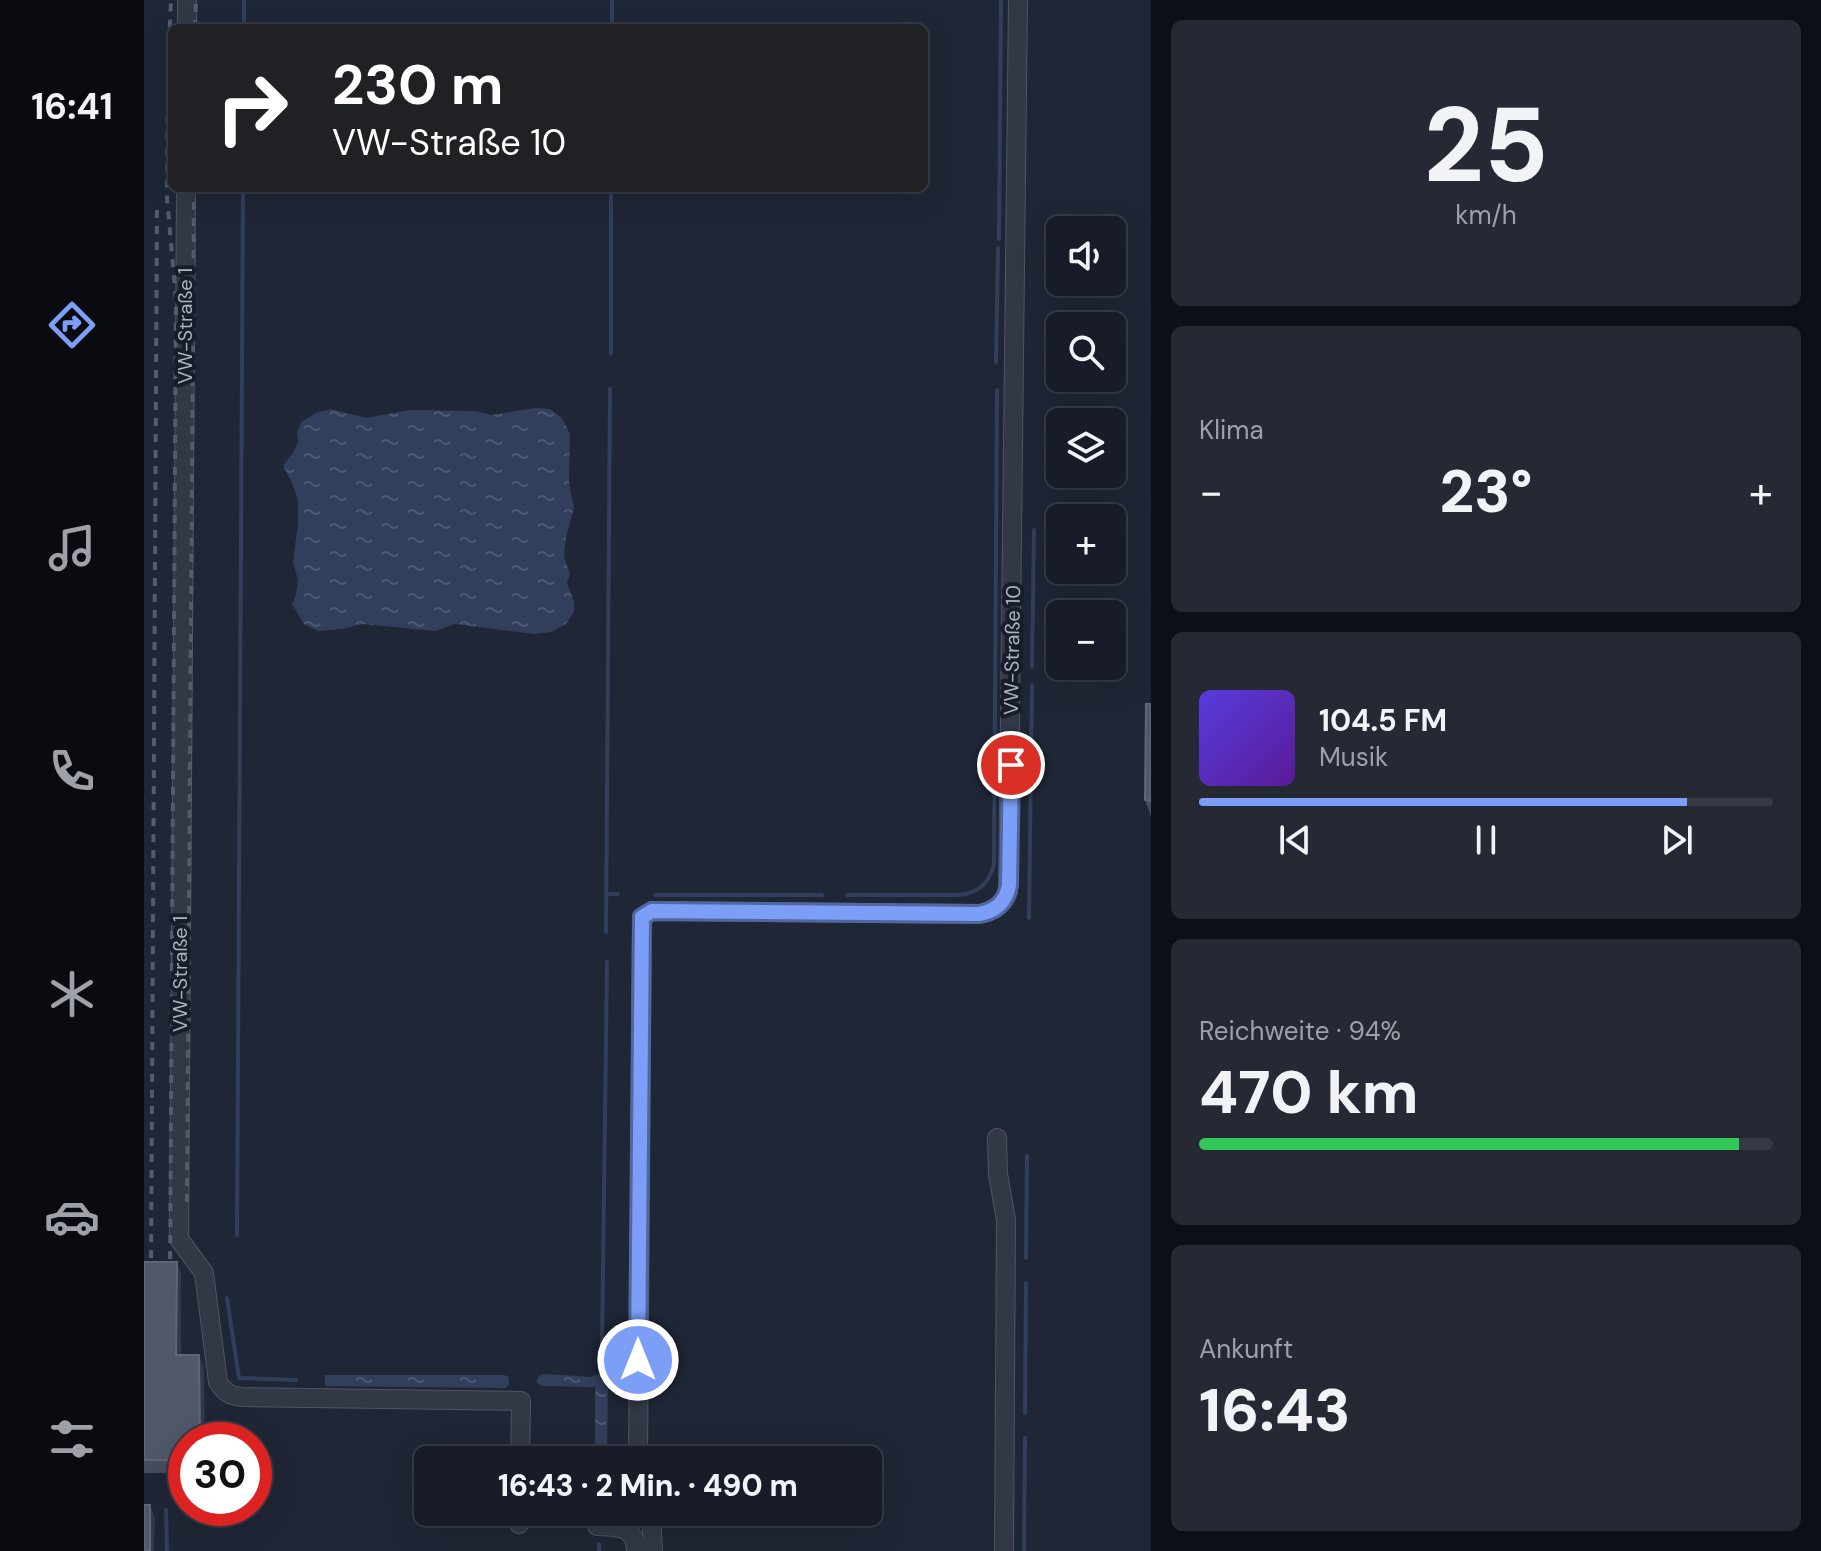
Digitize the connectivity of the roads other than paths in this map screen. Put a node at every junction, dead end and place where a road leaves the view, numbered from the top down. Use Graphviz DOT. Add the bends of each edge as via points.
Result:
graph roads {
  1 [pos="187,0"];
  2 [pos="1018,0"];
  3 [pos="187,24"];
  4 [pos="186,192"];
  5 [pos="997,1138"];
  6 [pos="520,1446"];
  7 [pos="638,1446"];
  8 [pos="597,1526"];
  9 [pos="652,1526"];
  10 [pos="636,1551"];
  11 [pos="653,1551"];
  12 [pos="1004,1551"];
  1 -- 3 [label="street"];
  2 -- 7 [label="street, VW-Straße 10" via="1008,892 996,909 979,914 652,911 642,917"];
  4 -- 6 [label="street, VW-Straße 1" via="179,1239 204,1273 218,1382 225,1392 243,1397 521,1401"];
  5 -- 12 [label="street" via="1006,1220"];
  8 -- 10 [label="street" via="626,1530"];
  9 -- 11 [label="street"];
}
